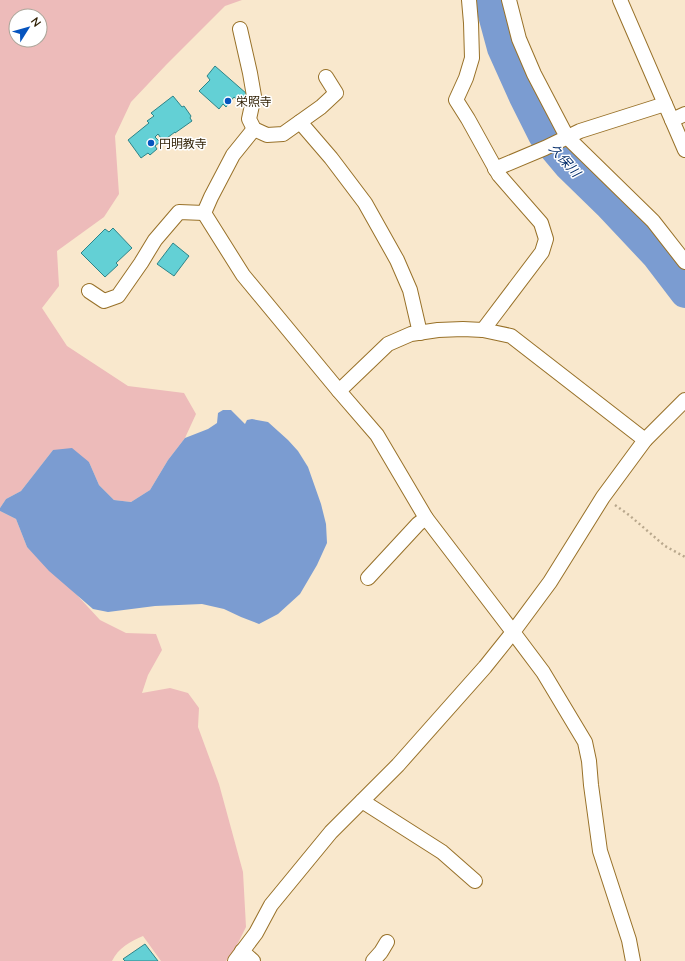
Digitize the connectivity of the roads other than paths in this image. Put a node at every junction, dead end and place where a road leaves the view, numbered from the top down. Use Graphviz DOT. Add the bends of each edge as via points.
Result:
graph roads {
  1 [pos="469,0"];
  2 [pos="509,0"];
  3 [pos="620,0"];
  4 [pos="240,29"];
  5 [pos="326,77"];
  6 [pos="665,104"];
  7 [pos="685,114"];
  8 [pos="672,120"];
  9 [pos="300,122"];
  10 [pos="254,129"];
  11 [pos="563,139"];
  12 [pos="685,150"];
  13 [pos="495,169"];
  14 [pos="204,213"];
  15 [pos="685,262"];
  16 [pos="90,291"];
  17 [pos="483,330"];
  18 [pos="420,333"];
  19 [pos="339,391"];
  20 [pos="685,400"];
  21 [pos="645,440"];
  22 [pos="426,518"];
  23 [pos="368,578"];
  24 [pos="513,632"];
  25 [pos="362,801"];
  26 [pos="475,880"];
  27 [pos="387,942"];
  28 [pos="239,956"];
  29 [pos="253,961"];
  30 [pos="374,961"];
  31 [pos="632,961"];
  1 -- 13 [label="street" via="472,58 456,100"];
  2 -- 11 [label="street" via="519,39"];
  3 -- 6 [label="street"];
  4 -- 10 [label="street" via="254,96 249,119"];
  5 -- 9 [label="street" via="336,93"];
  6 -- 8 [label="street"];
  6 -- 11 [label="street" via="580,131"];
  7 -- 8 [label="street"];
  8 -- 12 [label="street"];
  9 -- 10 [label="street" via="284,134 267,135"];
  9 -- 18 [label="street" via="331,158 380,228 410,290"];
  10 -- 14 [label="street" via="233,155"];
  11 -- 13 [label="street"];
  11 -- 15 [label="street" via="652,222"];
  13 -- 17 [label="street" via="541,223 546,239 542,252"];
  14 -- 16 [label="street" via="178,212 155,240 118,296 104,301"];
  14 -- 19 [label="street" via="243,275"];
  17 -- 18 [label="street" via="438,330"];
  17 -- 21 [label="street" via="511,336"];
  18 -- 19 [label="street" via="388,344"];
  19 -- 22 [label="street" via="377,435"];
  20 -- 21 [label="street"];
  21 -- 24 [label="street" via="603,497 550,582"];
  22 -- 23 [label="street"];
  22 -- 24 [label="street"];
  24 -- 25 [label="street" via="398,765"];
  24 -- 31 [label="street" via="543,672 585,742 590,761 600,850 629,940"];
  25 -- 26 [label="street" via="442,852"];
  25 -- 28 [label="street" via="331,832 271,905 256,933"];
  27 -- 30 [label="street"];
  28 -- 29 [label="street"];
}
